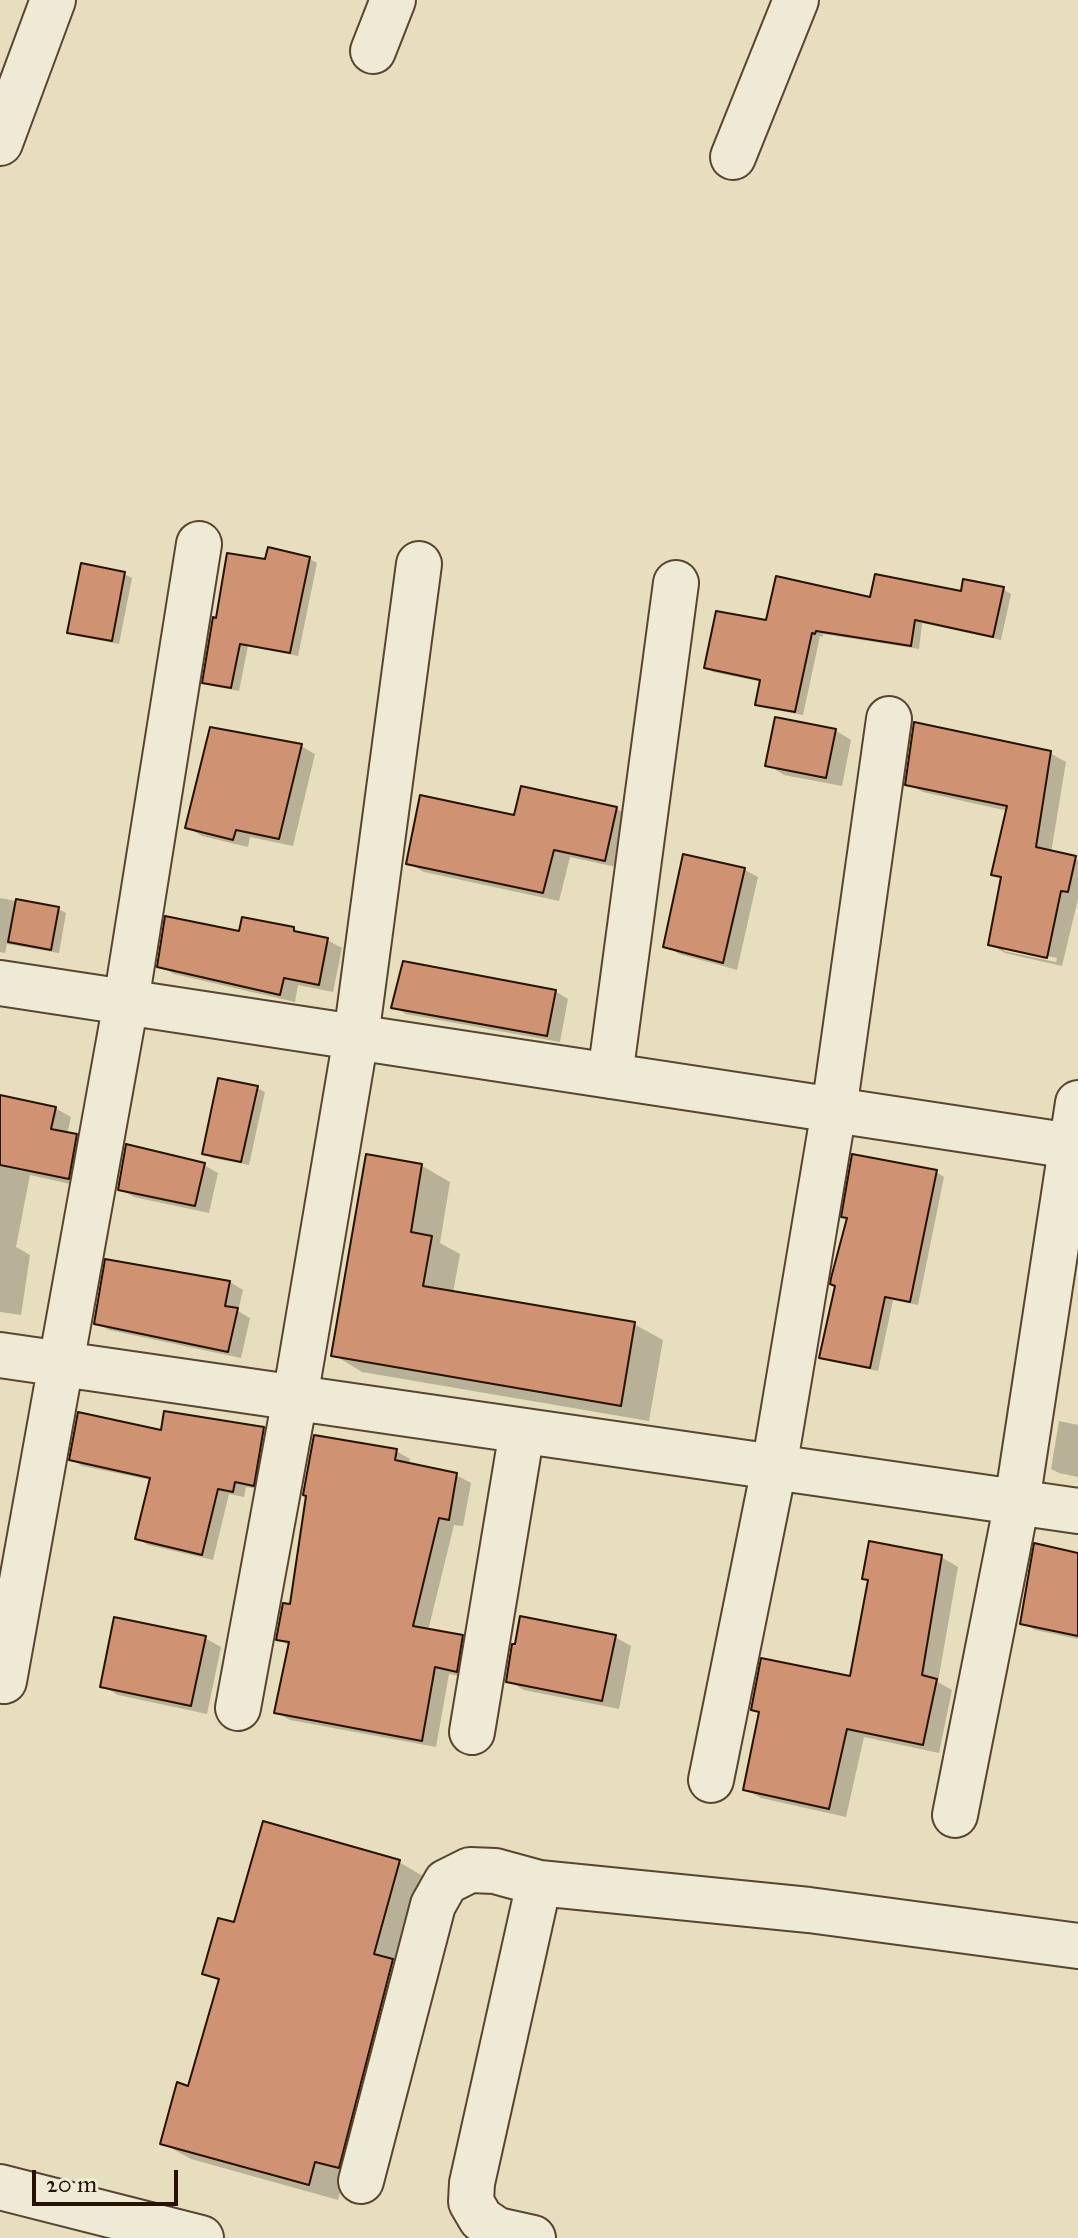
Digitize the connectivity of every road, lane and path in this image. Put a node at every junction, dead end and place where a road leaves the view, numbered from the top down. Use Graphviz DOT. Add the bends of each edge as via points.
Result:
graph roads {
  1 [pos="53,0"];
  2 [pos="393,0"];
  3 [pos="796,0"];
  4 [pos="373,51"];
  5 [pos="0,143"];
  6 [pos="733,157"];
  7 [pos="199,544"];
  8 [pos="419,564"];
  9 [pos="676,583"];
  10 [pos="889,719"];
  11 [pos="0,983"];
  12 [pos="126,1002"];
  13 [pos="356,1037"];
  14 [pos="610,1076"];
  15 [pos="1078,1103"];
  16 [pos="834,1110"];
  17 [pos="1075,1147"];
  18 [pos="0,1355"];
  19 [pos="59,1364"];
  20 [pos="295,1398"];
  21 [pos="522,1431"];
  22 [pos="774,1468"];
  23 [pos="1017,1502"];
  24 [pos="1078,1511"];
  25 [pos="4,1681"];
  26 [pos="238,1708"];
  27 [pos="472,1732"];
  28 [pos="711,1780"];
  29 [pos="955,1815"];
  30 [pos="539,1883"];
  31 [pos="1078,1946"];
  32 [pos="361,2181"];
  33 [pos="0,2187"];
  34 [pos="201,2238"];
  35 [pos="533,2238"];
  1 -- 5 [label="street"];
  2 -- 4 [label="street"];
  3 -- 6 [label="street"];
  7 -- 12 [label="street"];
  8 -- 13 [label="street"];
  9 -- 14 [label="street"];
  10 -- 16 [label="street"];
  11 -- 12 [label="street"];
  12 -- 13 [label="street"];
  12 -- 19 [label="street"];
  13 -- 14 [label="street"];
  13 -- 20 [label="street"];
  14 -- 16 [label="street"];
  15 -- 17 [label="street"];
  16 -- 17 [label="street"];
  16 -- 22 [label="street"];
  17 -- 23 [label="street"];
  18 -- 19 [label="street"];
  19 -- 20 [label="street"];
  19 -- 25 [label="street"];
  20 -- 21 [label="street"];
  20 -- 26 [label="street"];
  21 -- 22 [label="street"];
  21 -- 27 [label="street"];
  22 -- 23 [label="street"];
  22 -- 28 [label="street"];
  23 -- 24 [label="street"];
  23 -- 29 [label="street"];
  30 -- 31 [label="street" via="809,1910"];
  30 -- 32 [label="street" via="470,1870 446,1882 433,1905"];
  30 -- 35 [label="street" via="471,2202 481,2219 497,2230"];
  33 -- 34 [label="street"];
}
